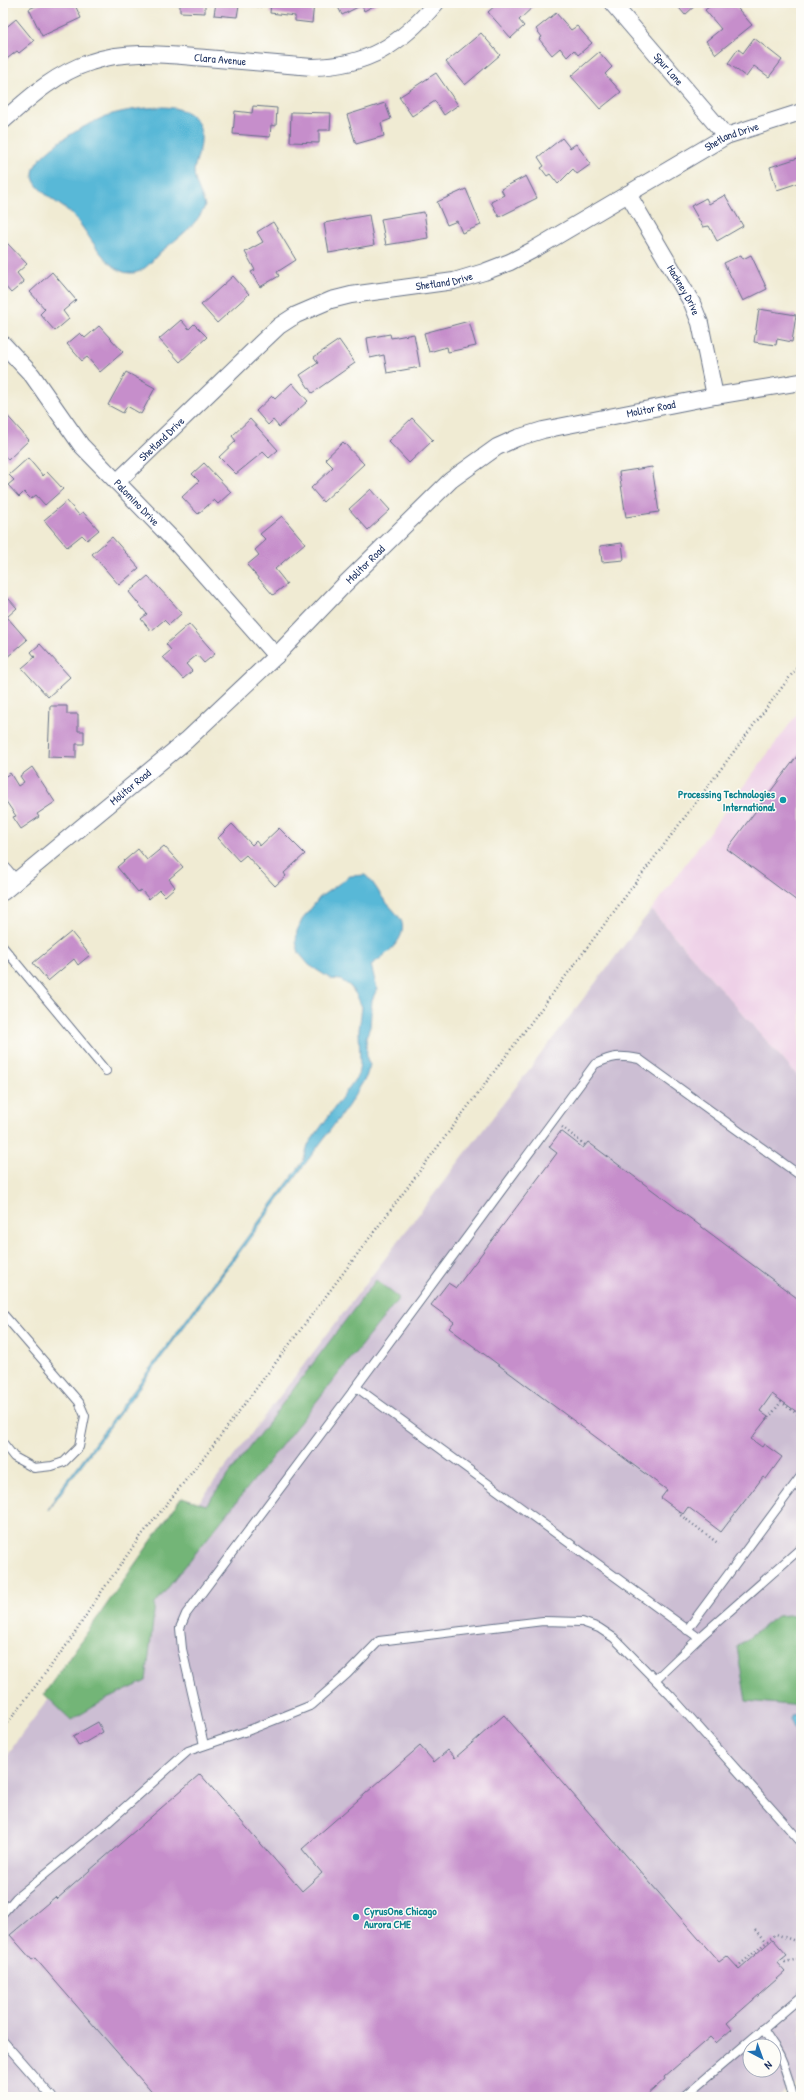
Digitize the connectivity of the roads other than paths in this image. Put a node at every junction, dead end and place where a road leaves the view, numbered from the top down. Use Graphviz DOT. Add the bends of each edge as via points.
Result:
graph roads {
  1 [pos="436,3"];
  2 [pos="612,3"];
  3 [pos="801,112"];
  4 [pos="3,121"];
  5 [pos="726,136"];
  6 [pos="628,194"];
  7 [pos="3,344"];
  8 [pos="801,382"];
  9 [pos="715,396"];
  10 [pos="118,482"];
  11 [pos="276,656"];
  12 [pos="3,870"];
  13 [pos="9,888"];
  14 [pos="3,947"];
  15 [pos="106,1071"];
  16 [pos="801,1176"];
  17 [pos="3,1314"];
  18 [pos="356,1387"];
  19 [pos="3,1443"];
  20 [pos="801,1476"];
  21 [pos="801,1548"];
  22 [pos="687,1630"];
  23 [pos="699,1638"];
  24 [pos="656,1680"];
  25 [pos="204,1745"];
  26 [pos="801,1842"];
  27 [pos="3,1913"];
  28 [pos="801,1997"];
  29 [pos="763,2029"];
  30 [pos="769,2038"];
  31 [pos="3,2041"];
  32 [pos="782,2060"];
  33 [pos="52,2097"];
  34 [pos="684,2097"];
  35 [pos="793,2097"];
  1 -- 4 [label="street, Clara Avenue" via="403,38 358,61 330,67 312,67 148,53 108,57 72,69 52,80"];
  2 -- 5 [label="street, Spur Lane"];
  3 -- 5 [label="street, Shetland Drive"];
  5 -- 6 [label="street, Shetland Drive"];
  6 -- 9 [label="street, Hackney Drive" via="692,303 700,323"];
  6 -- 10 [label="street, Shetland Drive" via="534,250 484,272 454,281 350,295 296,315 261,342"];
  7 -- 10 [label="street, Palomino Drive" via="32,375 81,446"];
  8 -- 9 [label="street, Molitor Road"];
  9 -- 11 [label="street, Molitor Road" via="543,430 497,447 446,484"];
  10 -- 11 [label="street, Palomino Drive" via="179,546"];
  11 -- 13 [label="street, Molitor Road" via="188,740"];
  12 -- 13 [label="street"];
  14 -- 15 [label="lane"];
  16 -- 18 [label="lane" via="639,1059 622,1055 611,1056 595,1064"];
  17 -- 19 [label="lane" via="79,1402 85,1416 79,1447 64,1462 52,1466 34,1468 14,1457"];
  18 -- 22 [label="lane"];
  18 -- 25 [label="lane" via="186,1614 180,1628 182,1650"];
  20 -- 22 [label="lane"];
  21 -- 23 [label="lane"];
  22 -- 23 [label="lane"];
  23 -- 24 [label="lane"];
  24 -- 25 [label="lane" via="614,1638 599,1628 582,1622 543,1621 379,1641 312,1705"];
  24 -- 26 [label="lane"];
  25 -- 27 [label="lane" via="188,1751 105,1825 16,1898"];
  28 -- 29 [label="lane"];
  29 -- 30 [label="lane"];
  29 -- 34 [label="lane"];
  31 -- 33 [label="lane"];
  32 -- 35 [label="lane"];
}
